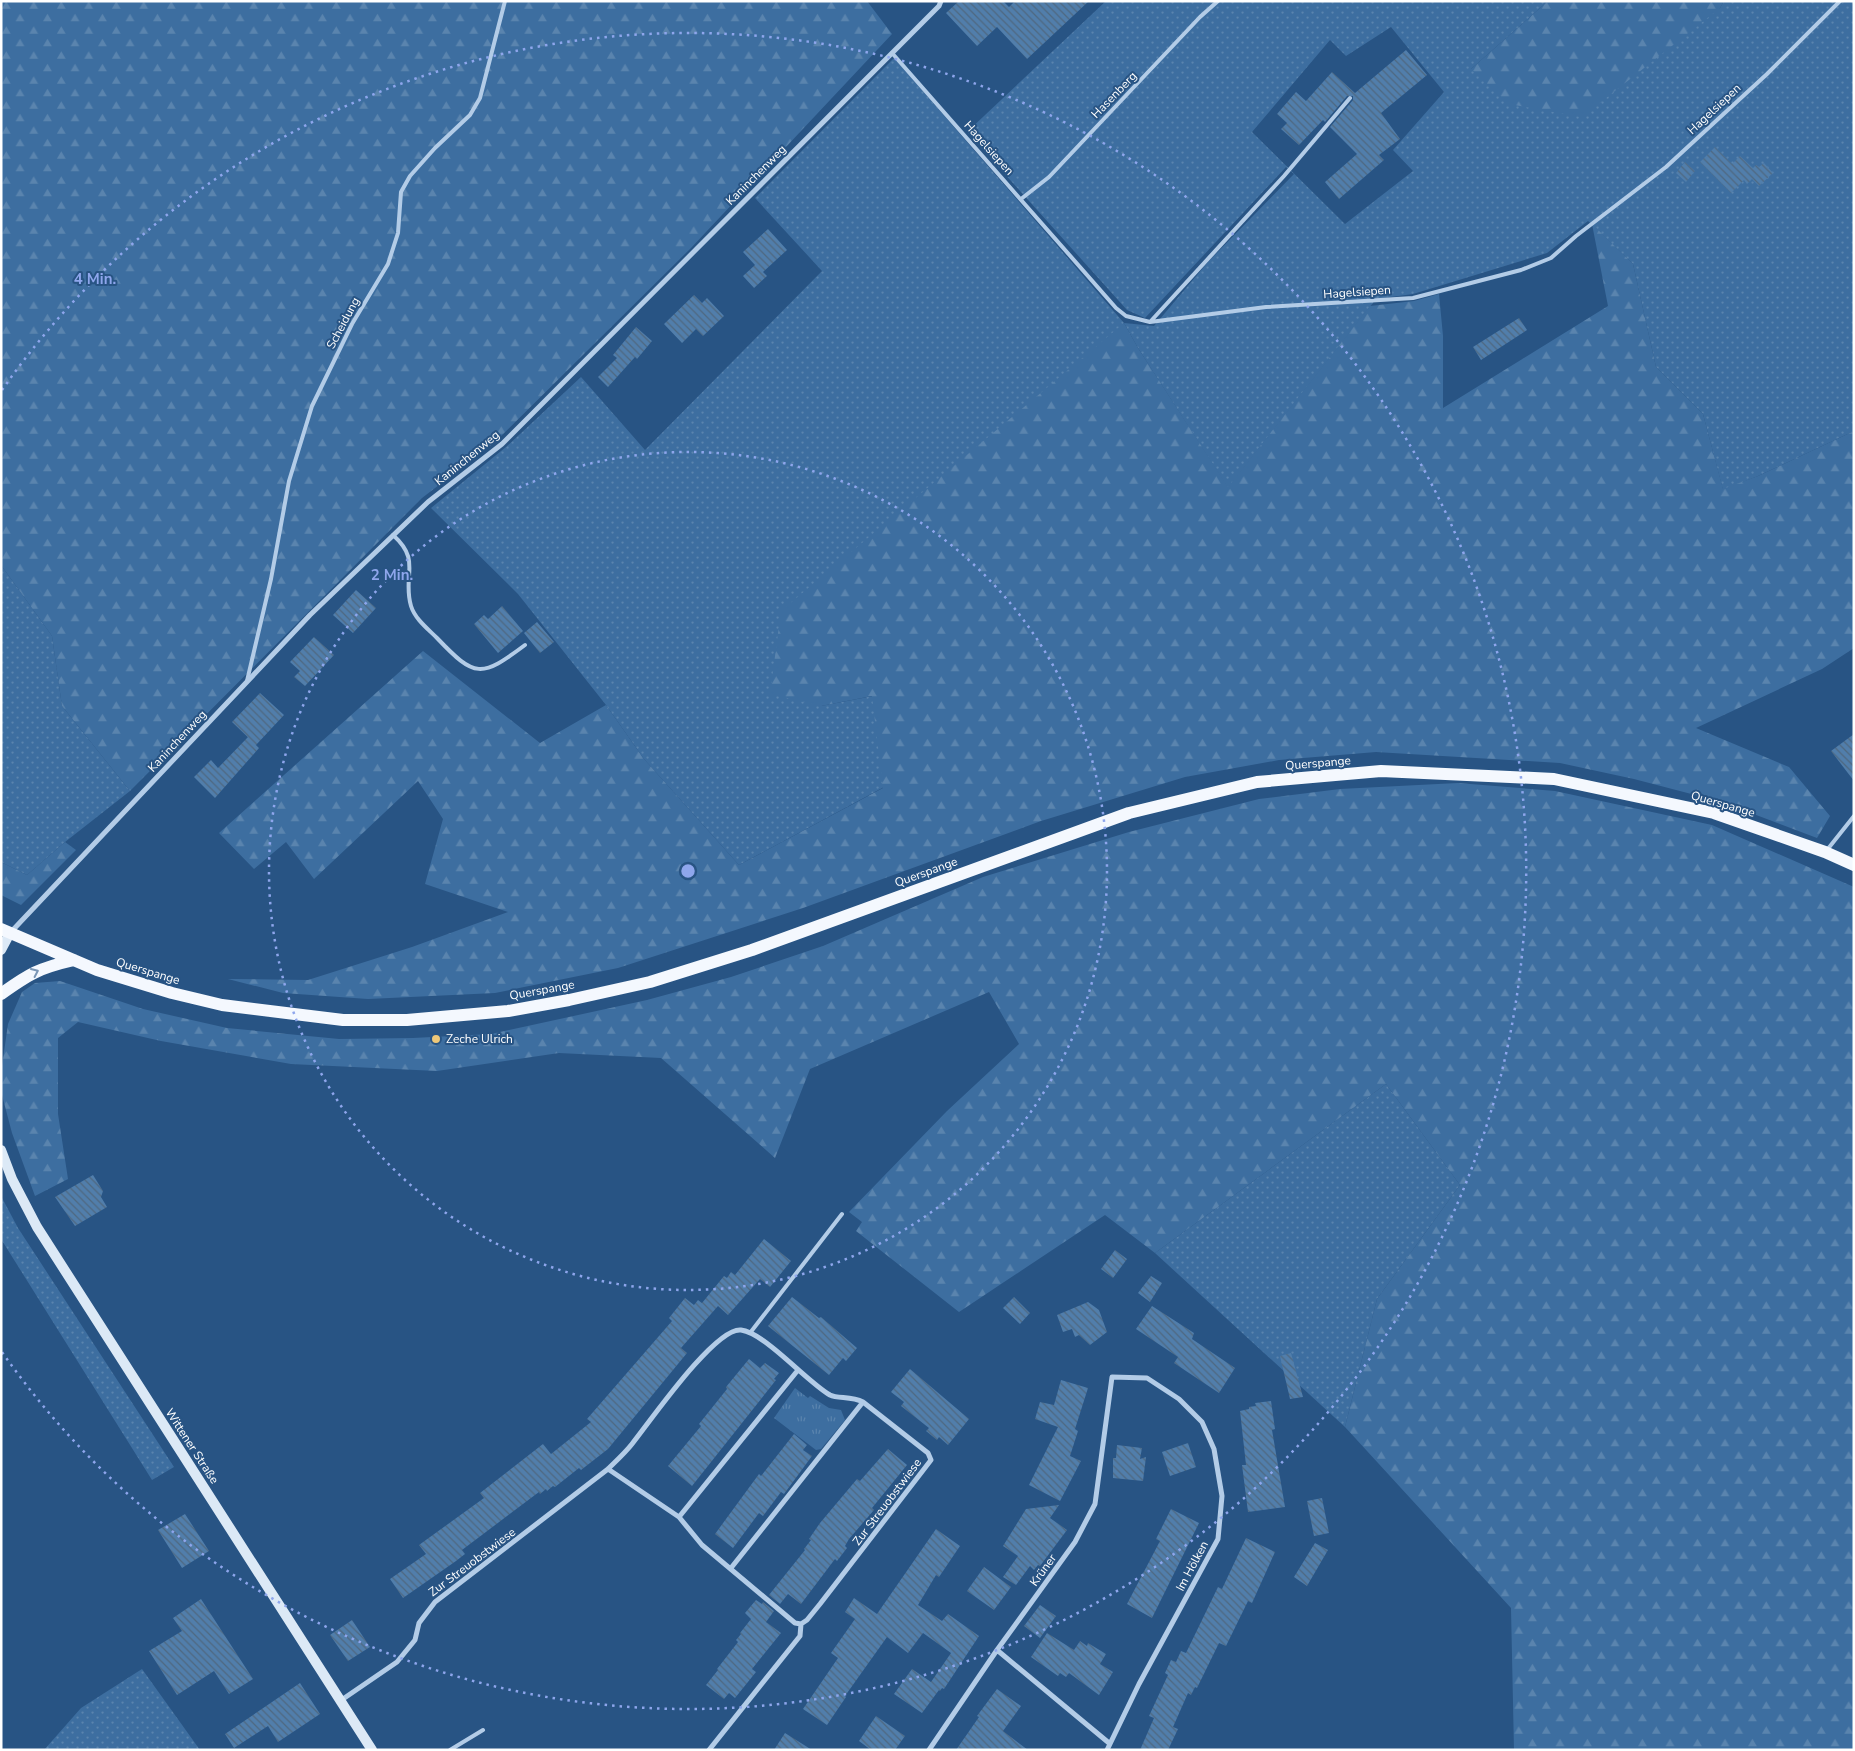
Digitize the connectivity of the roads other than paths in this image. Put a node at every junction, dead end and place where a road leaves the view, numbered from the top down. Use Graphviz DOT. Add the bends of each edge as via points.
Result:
graph roads {
  1 [pos="505,1"];
  2 [pos="941,1"];
  3 [pos="1218,1"];
  4 [pos="1840,1"];
  5 [pos="892,53"];
  6 [pos="1350,98"];
  7 [pos="1021,199"];
  8 [pos="1150,322"];
  9 [pos="393,535"];
  10 [pos="525,645"];
  11 [pos="247,681"];
  12 [pos="1854,816"];
  13 [pos="1825,852"];
  14 [pos="1854,865"];
  15 [pos="6,931"];
  16 [pos="1,950"];
  17 [pos="74,960"];
  18 [pos="1,994"];
  19 [pos="1,1150"];
  20 [pos="842,1214"];
  21 [pos="750,1333"];
  22 [pos="798,1370"];
  23 [pos="1112,1376"];
  24 [pos="863,1402"];
  25 [pos="608,1470"];
  26 [pos="679,1517"];
  27 [pos="731,1568"];
  28 [pos="801,1624"];
  29 [pos="998,1650"];
  30 [pos="340,1701"];
  31 [pos="483,1730"];
  32 [pos="1109,1743"];
  33 [pos="372,1750"];
  34 [pos="450,1750"];
  35 [pos="709,1750"];
  36 [pos="929,1750"];
  37 [pos="1107,1750"];
  1 -- 11 [label="lane, Scheidung" via="480,98 470,116 435,148 410,176 401,192 398,233 388,264 352,324 312,406 289,481 271,580"];
  2 -- 5 [label="street, Kaninchenweg"];
  3 -- 7 [label="lane, Hasenberg" via="1049,177"];
  4 -- 8 [label="lane, Hagelsiepen" via="1666,167 1551,258 1521,270 1414,298 1266,307"];
  5 -- 7 [label="lane, Hagelsiepen"];
  5 -- 9 [label="street, Kaninchenweg" via="502,444 428,502"];
  6 -- 8 [label="lane" via="1284,176"];
  7 -- 8 [label="lane, Hagelsiepen" via="1116,308 1126,316"];
  9 -- 10 [label="lane" via="403,544 409,557 409,597 414,614 456,658 470,668 480,670 506,660"];
  9 -- 11 [label="street, Kaninchenweg"];
  11 -- 15 [label="street, Kaninchenweg"];
  12 -- 13 [label="lane"];
  13 -- 14 [label="main road, Querspange"];
  13 -- 17 [label="main road, Querspange" via="1714,813 1554,780 1381,771 1258,782 1129,813 752,950 650,982 508,1010 407,1020 344,1020 222,1005 172,993"];
  15 -- 16 [label="main road"];
  15 -- 17 [label="main road, Querspange"];
  18 -- 17 [label="main road, one-way" via="28,974"];
  19 -- 30 [label="main road, Wittener Straße" via="37,1227"];
  20 -- 21 [label="lane"];
  21 -- 22 [label="street, Zur Streuobstwiese"];
  21 -- 25 [label="street, Zur Streuobstwiese" via="739,1330 726,1334 713,1345"];
  22 -- 24 [label="street, Zur Streuobstwiese" via="832,1396"];
  22 -- 26 [label="street"];
  23 -- 29 [label="street, Krüner" via="1095,1504 1076,1542"];
  23 -- 32 [label="street, Im Hölken" via="1147,1378 1179,1398 1202,1422 1214,1449 1222,1496 1218,1539"];
  24 -- 27 [label="street"];
  24 -- 28 [label="street, Zur Streuobstwiese" via="928,1453 931,1460"];
  25 -- 26 [label="street"];
  25 -- 30 [label="street, Zur Streuobstwiese" via="435,1602 419,1623 415,1640 398,1662"];
  26 -- 27 [label="street" via="702,1545"];
  27 -- 28 [label="street" via="795,1623"];
  28 -- 35 [label="street, Zur Streuobstwiese" via="800,1636"];
  29 -- 32 [label="street"];
  29 -- 36 [label="street, Krüner"];
  30 -- 33 [label="main road, Wittener Straße"];
  31 -- 34 [label="lane"];
  32 -- 37 [label="street, Im Hölken"];
}
